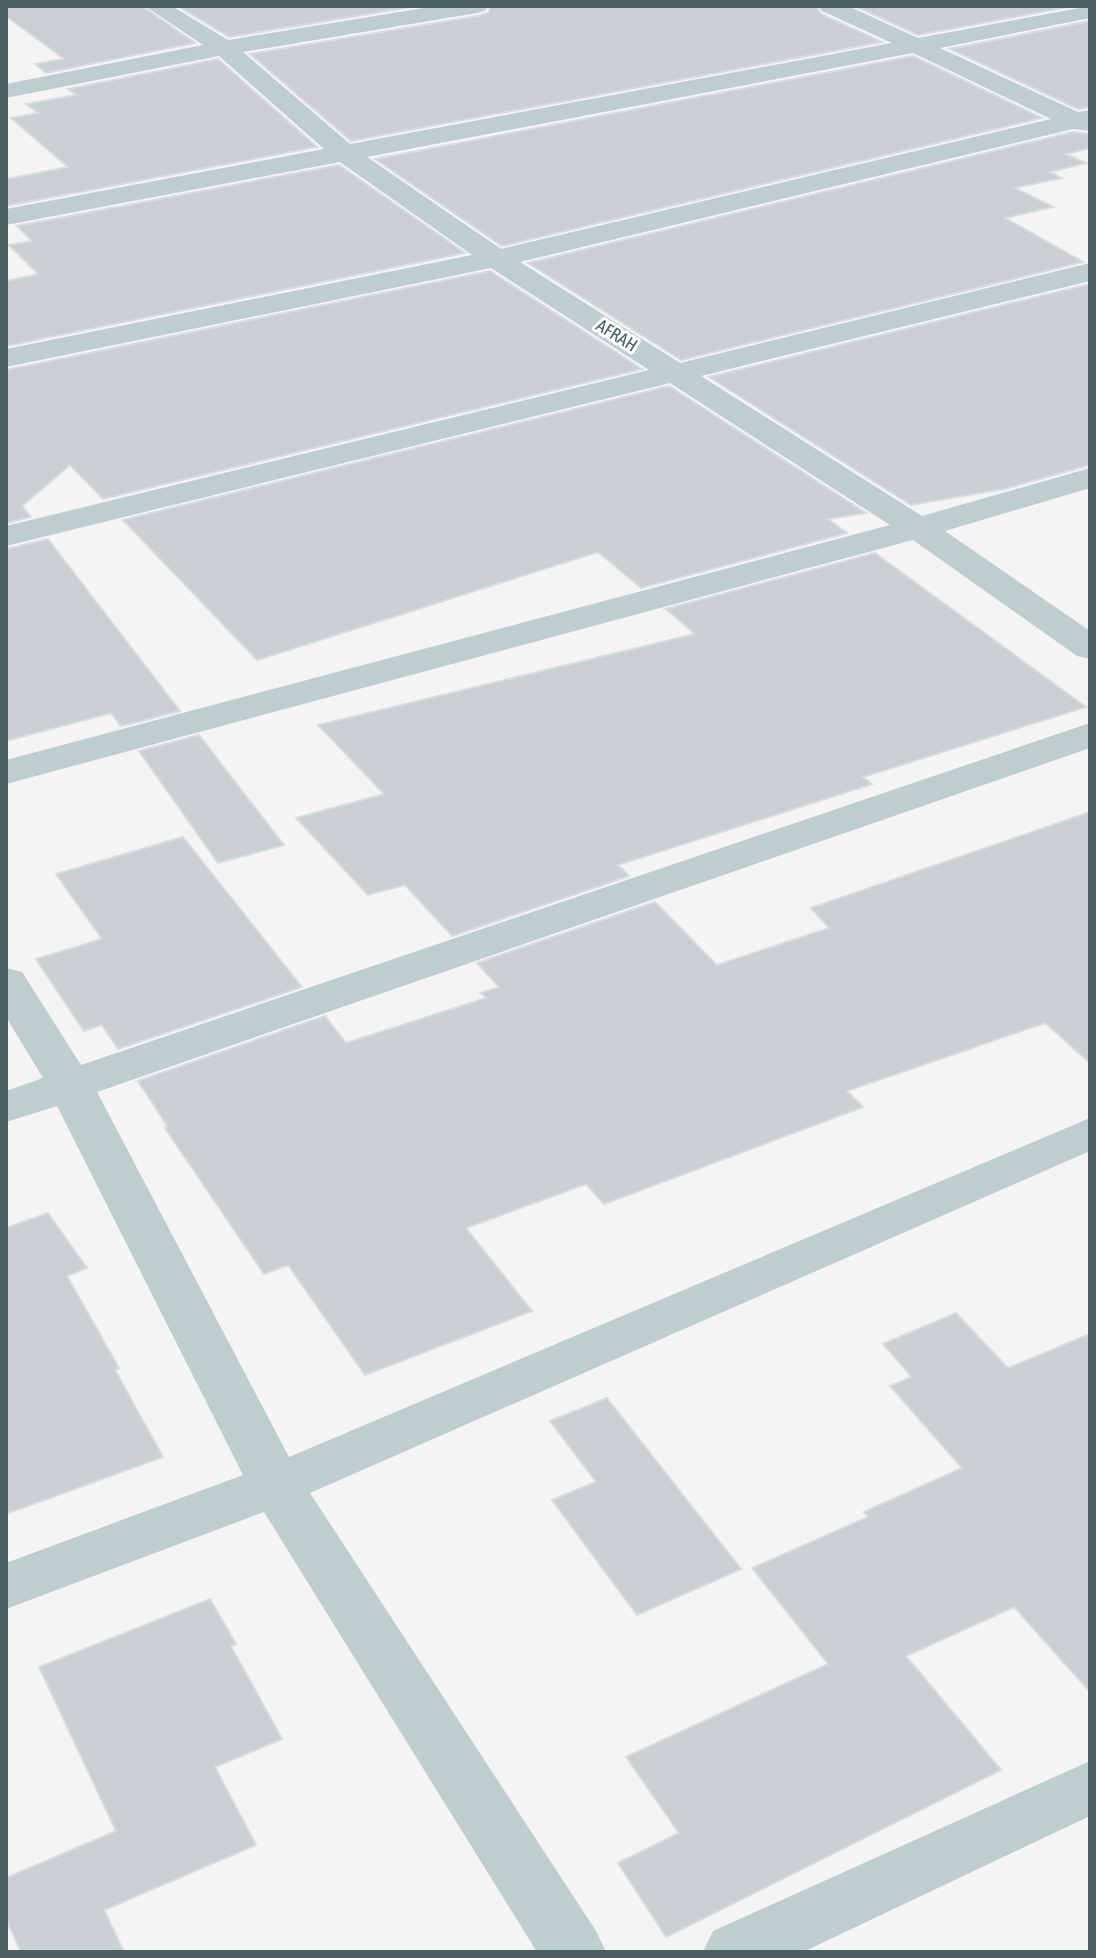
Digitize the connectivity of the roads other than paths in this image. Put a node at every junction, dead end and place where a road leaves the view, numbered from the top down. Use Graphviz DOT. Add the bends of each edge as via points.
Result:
graph roads {
  1 [pos="156,6"];
  2 [pos="477,6"];
  3 [pos="830,6"];
  4 [pos="1090,11"];
  5 [pos="916,47"];
  6 [pos="224,48"];
  7 [pos="6,91"];
  8 [pos="1085,122"];
  9 [pos="343,152"];
  10 [pos="6,217"];
  11 [pos="496,259"];
  12 [pos="1090,272"];
  13 [pos="6,358"];
  14 [pos="678,373"];
  15 [pos="1090,478"];
  16 [pos="918,528"];
  17 [pos="6,536"];
  18 [pos="1090,648"];
  19 [pos="1090,735"];
  20 [pos="6,772"];
  21 [pos="6,981"];
  22 [pos="70,1085"];
  23 [pos="6,1107"];
  24 [pos="1090,1133"];
  25 [pos="276,1485"];
  26 [pos="6,1586"];
  27 [pos="1090,1787"];
  28 [pos="573,1952"];
  29 [pos="736,1952"];
  1 -- 6 [label="street, AFRAH"];
  2 -- 6 [label="street"];
  3 -- 5 [label="street"];
  4 -- 5 [label="street"];
  5 -- 8 [label="street"];
  5 -- 9 [label="street"];
  6 -- 7 [label="street"];
  6 -- 9 [label="street, AFRAH"];
  8 -- 11 [label="street"];
  9 -- 10 [label="street"];
  9 -- 11 [label="street, AFRAH"];
  11 -- 13 [label="street"];
  11 -- 14 [label="street, AFRAH"];
  12 -- 14 [label="street"];
  14 -- 16 [label="street, AFRAH"];
  14 -- 17 [label="street"];
  15 -- 16 [label="street"];
  16 -- 18 [label="street, AFRAH"];
  16 -- 20 [label="street"];
  19 -- 22 [label="street"];
  21 -- 22 [label="street"];
  22 -- 23 [label="street"];
  22 -- 25 [label="street"];
  24 -- 25 [label="street"];
  25 -- 26 [label="street"];
  25 -- 28 [label="street"];
  27 -- 29 [label="street"];
}
